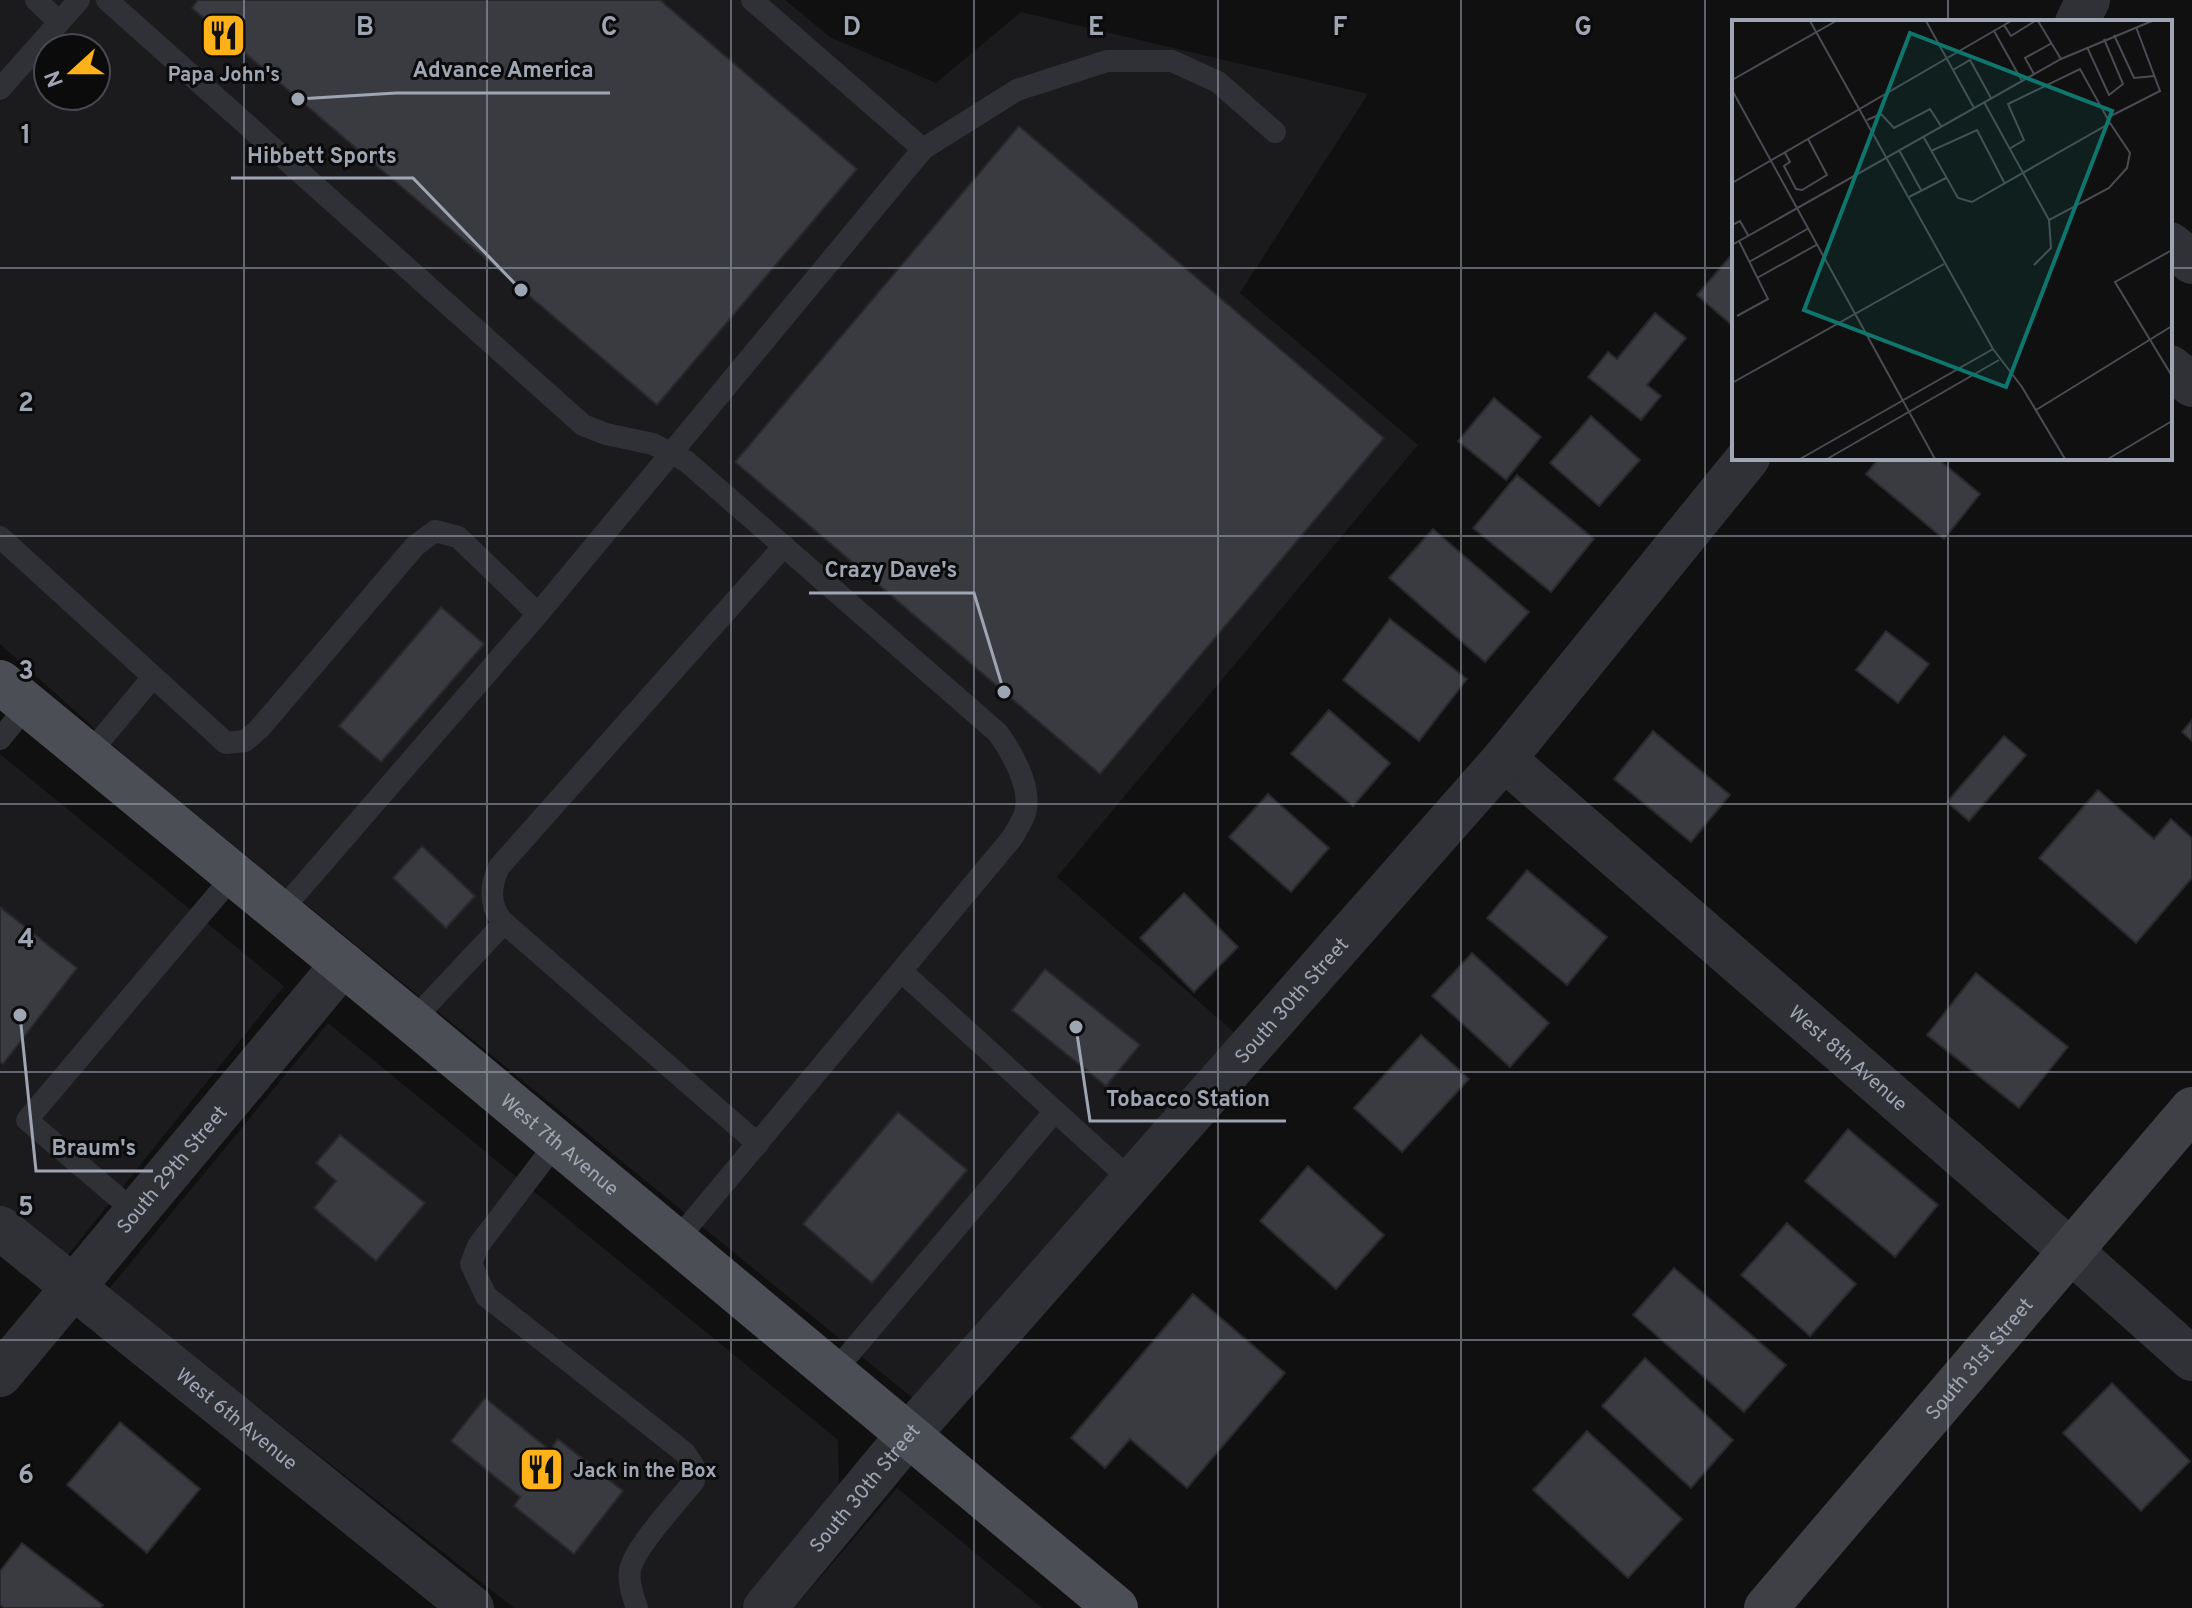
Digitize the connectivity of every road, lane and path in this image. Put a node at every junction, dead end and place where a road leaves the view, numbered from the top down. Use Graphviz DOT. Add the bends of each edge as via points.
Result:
graph roads {
  1 [pos="36,0"];
  2 [pos="79,0"];
  3 [pos="107,0"];
  4 [pos="752,0"];
  5 [pos="2088,0"];
  6 [pos="2078,20"];
  7 [pos="59,22"];
  8 [pos="0,89"];
  9 [pos="1275,132"];
  10 [pos="923,149"];
  11 [pos="2172,246"];
  12 [pos="2192,262"];
  13 [pos="2172,369"];
  14 [pos="2192,385"];
  15 [pos="673,454"];
  16 [pos="1746,460"];
  17 [pos="0,537"];
  18 [pos="784,546"];
  19 [pos="538,614"];
  20 [pos="153,677"];
  21 [pos="14,694"];
  22 [pos="0,739"];
  23 [pos="88,755"];
  24 [pos="1504,759"];
  25 [pos="234,875"];
  26 [pos="280,912"];
  27 [pos="504,923"];
  28 [pos="343,964"];
  29 [pos="901,971"];
  30 [pos="412,1021"];
  31 [pos="2192,1109"];
  32 [pos="1055,1111"];
  33 [pos="557,1142"];
  34 [pos="758,1144"];
  35 [pos="1132,1181"];
  36 [pos="135,1212"];
  37 [pos="0,1228"];
  38 [pos="676,1241"];
  39 [pos="2072,1252"];
  40 [pos="73,1287"];
  41 [pos="2192,1359"];
  42 [pos="834,1372"];
  43 [pos="0,1375"];
  44 [pos="909,1434"];
  45 [pos="472,1608"];
  46 [pos="637,1608"];
  47 [pos="765,1608"];
  48 [pos="1116,1608"];
  49 [pos="1766,1608"];
  1 -- 7 [label="lane"];
  2 -- 7 [label="lane"];
  3 -- 15 [label="lane" via="583,425"];
  4 -- 10 [label="lane"];
  5 -- 6 [label="street"];
  7 -- 8 [label="lane"];
  9 -- 10 [label="lane" via="1218,82 1172,61 1107,61 1017,90"];
  10 -- 15 [label="lane"];
  11 -- 12 [label="street"];
  13 -- 14 [label="street"];
  15 -- 18 [label="lane"];
  15 -- 19 [label="lane"];
  16 -- 24 [label="street, South 30th Street"];
  17 -- 20 [label="lane"];
  18 -- 27 [label="lane" via="499,867 492,882 492,908"];
  18 -- 29 [label="lane" via="998,733 1016,758 1024,785 1026,813 1012,838"];
  19 -- 20 [label="lane" via="458,537 435,531 415,546 245,741 226,743"];
  19 -- 26 [label="lane"];
  20 -- 23 [label="lane"];
  21 -- 22 [label="lane"];
  21 -- 23 [label="main road, West 7th Avenue"];
  23 -- 25 [label="main road, West 7th Avenue"];
  24 -- 35 [label="street, South 30th Street"];
  24 -- 39 [label="street, West 8th Avenue"];
  25 -- 26 [label="main road, West 7th Avenue"];
  25 -- 36 [label="lane" via="27,1120"];
  26 -- 28 [label="main road, West 7th Avenue"];
  27 -- 30 [label="lane"];
  27 -- 34 [label="lane"];
  28 -- 30 [label="main road, West 7th Avenue"];
  28 -- 36 [label="street, South 29th Street"];
  29 -- 32 [label="lane"];
  29 -- 34 [label="lane"];
  30 -- 33 [label="main road, West 7th Avenue"];
  31 -- 39 [label="street, South 31st Street"];
  32 -- 35 [label="lane"];
  32 -- 42 [label="lane"];
  33 -- 38 [label="main road, West 7th Avenue"];
  33 -- 46 [label="lane" via="478,1246 471,1264 486,1296 685,1453 694,1467 694,1481 630,1569"];
  34 -- 38 [label="lane"];
  35 -- 44 [label="street, South 30th Street"];
  36 -- 40 [label="street, South 29th Street"];
  37 -- 40 [label="street, West 6th Avenue"];
  38 -- 42 [label="main road, West 7th Avenue"];
  39 -- 41 [label="street, West 8th Avenue"];
  39 -- 49 [label="street, South 31st Street"];
  40 -- 43 [label="street, South 29th Street"];
  40 -- 45 [label="street, West 6th Avenue"];
  42 -- 44 [label="main road, West 7th Avenue"];
  44 -- 47 [label="street, South 30th Street"];
  44 -- 48 [label="main road, West 7th Avenue"];
}
